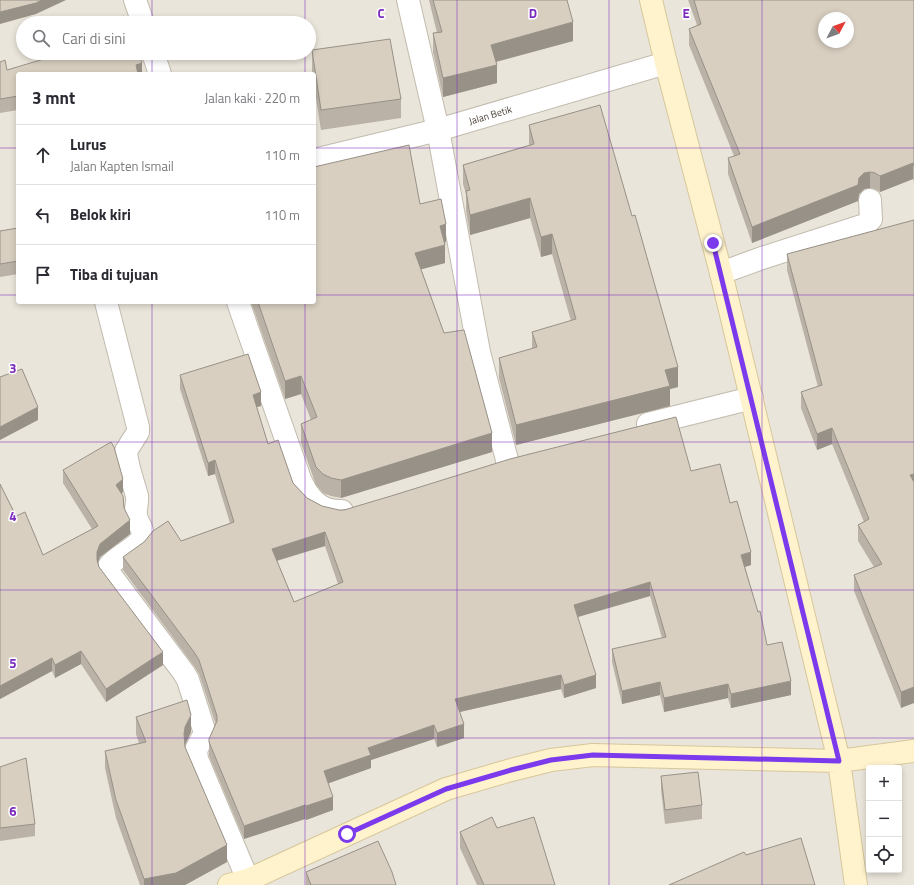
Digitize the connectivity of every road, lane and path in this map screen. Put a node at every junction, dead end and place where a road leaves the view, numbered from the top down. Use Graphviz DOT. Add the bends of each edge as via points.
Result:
graph roads {
  1 [pos="135,0"];
  2 [pos="408,0"];
  3 [pos="652,0"];
  4 [pos="141,16"];
  5 [pos="155,60"];
  6 [pos="666,64"];
  7 [pos="159,72"];
  8 [pos="438,130"];
  9 [pos="316,160"];
  10 [pos="870,200"];
  11 [pos="721,273"];
  12 [pos="107,304"];
  13 [pos="239,304"];
  14 [pos="752,398"];
  15 [pos="629,429"];
  16 [pos="486,467"];
  17 [pos="361,506"];
  18 [pos="914,751"];
  19 [pos="839,761"];
  20 [pos="238,882"];
  21 [pos="856,885"];
  1 -- 4 [label="street"];
  2 -- 8 [label="street"];
  3 -- 6 [label="street"];
  5 -- 7 [label="street"];
  6 -- 8 [label="street, Jalan Betik"];
  6 -- 11 [label="street"];
  8 -- 9 [label="street, Jalan Betik"];
  8 -- 16 [label="street" via="479,352 515,458"];
  10 -- 11 [label="street" via="871,219 865,225"];
  11 -- 14 [label="street"];
  12 -- 20 [label="street" via="138,427 138,432 126,451 137,499 135,513 143,530 138,543 109,566 109,573 188,680 205,733 196,750 197,759"];
  13 -- 17 [label="street" via="305,492 316,503 327,508 341,511"];
  14 -- 15 [label="street"];
  14 -- 19 [label="street"];
  18 -- 19 [label="street"];
  19 -- 20 [label="street" via="593,755 551,760 446,789"];
  19 -- 21 [label="street"];
}
